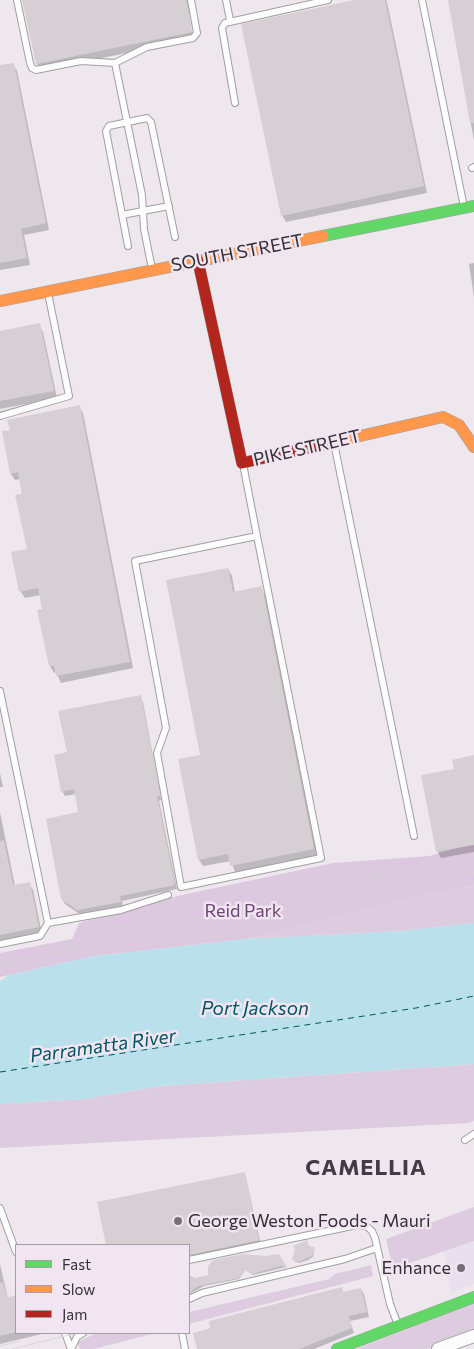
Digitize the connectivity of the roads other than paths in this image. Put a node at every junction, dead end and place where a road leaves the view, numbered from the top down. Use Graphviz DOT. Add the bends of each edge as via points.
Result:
graph roads {
  1 [pos="17,0"];
  2 [pos="191,0"];
  3 [pos="226,0"];
  4 [pos="328,0"];
  5 [pos="422,0"];
  6 [pos="230,20"];
  7 [pos="115,63"];
  8 [pos="234,102"];
  9 [pos="127,122"];
  10 [pos="169,206"];
  11 [pos="469,207"];
  12 [pos="142,211"];
  13 [pos="122,215"];
  14 [pos="175,237"];
  15 [pos="128,246"];
  16 [pos="198,260"];
  17 [pos="152,270"];
  18 [pos="48,292"];
  19 [pos="0,301"];
  20 [pos="0,416"];
  21 [pos="333,442"];
  22 [pos="474,447"];
  23 [pos="242,463"];
  24 [pos="257,536"];
  25 [pos="0,691"];
  26 [pos="414,836"];
  27 [pos="168,895"];
  28 [pos="48,923"];
  29 [pos="0,944"];
  30 [pos="474,1134"];
  31 [pos="466,1140"];
  32 [pos="0,1208"];
  33 [pos="378,1248"];
  34 [pos="15,1249"];
  35 [pos="190,1260"];
  36 [pos="474,1297"];
  37 [pos="190,1299"];
  38 [pos="398,1325"];
  39 [pos="65,1334"];
  40 [pos="81,1334"];
  41 [pos="182,1334"];
  42 [pos="474,1336"];
  43 [pos="71,1349"];
  44 [pos="185,1349"];
  45 [pos="337,1349"];
  46 [pos="438,1349"];
  1 -- 7 [label="lane" via="32,68 36,70 81,61"];
  2 -- 7 [label="lane" via="196,36 147,47"];
  3 -- 6 [label="lane"];
  4 -- 6 [label="lane"];
  5 -- 11 [label="lane"];
  6 -- 8 [label="lane" via="222,28"];
  7 -- 9 [label="lane"];
  9 -- 10 [label="lane" via="147,118 151,122"];
  9 -- 12 [label="lane" via="142,195"];
  9 -- 13 [label="lane" via="109,126 106,130"];
  10 -- 12 [label="lane"];
  10 -- 14 [label="lane"];
  11 -- 16 [label="street, SOUTH STREET"];
  12 -- 13 [label="lane"];
  12 -- 17 [label="lane"];
  13 -- 15 [label="lane"];
  16 -- 17 [label="street, SOUTH STREET"];
  16 -- 23 [label="street, PIKE STREET"];
  17 -- 18 [label="street, SOUTH STREET"];
  18 -- 19 [label="street, SOUTH STREET"];
  18 -- 20 [label="lane" via="69,396"];
  21 -- 22 [label="street, PIKE STREET" via="444,417 459,425"];
  21 -- 23 [label="street, PIKE STREET"];
  21 -- 26 [label="lane"];
  23 -- 24 [label="lane"];
  24 -- 24 [label="lane" via="321,858 181,887 157,753 166,728 135,561"];
  25 -- 28 [label="lane"];
  27 -- 28 [label="lane" via="121,910"];
  28 -- 29 [label="lane" via="40,936"];
  30 -- 31 [label="lane"];
  32 -- 34 [label="lane"];
  33 -- 35 [label="lane" via="372,1230 357,1225"];
  33 -- 37 [label="lane"];
  33 -- 38 [label="lane"];
  36 -- 38 [label="street"];
  38 -- 45 [label="street"];
  39 -- 43 [label="lane"];
  40 -- 43 [label="lane" via="76,1337"];
  41 -- 44 [label="lane"];
  42 -- 46 [label="street"];
}
